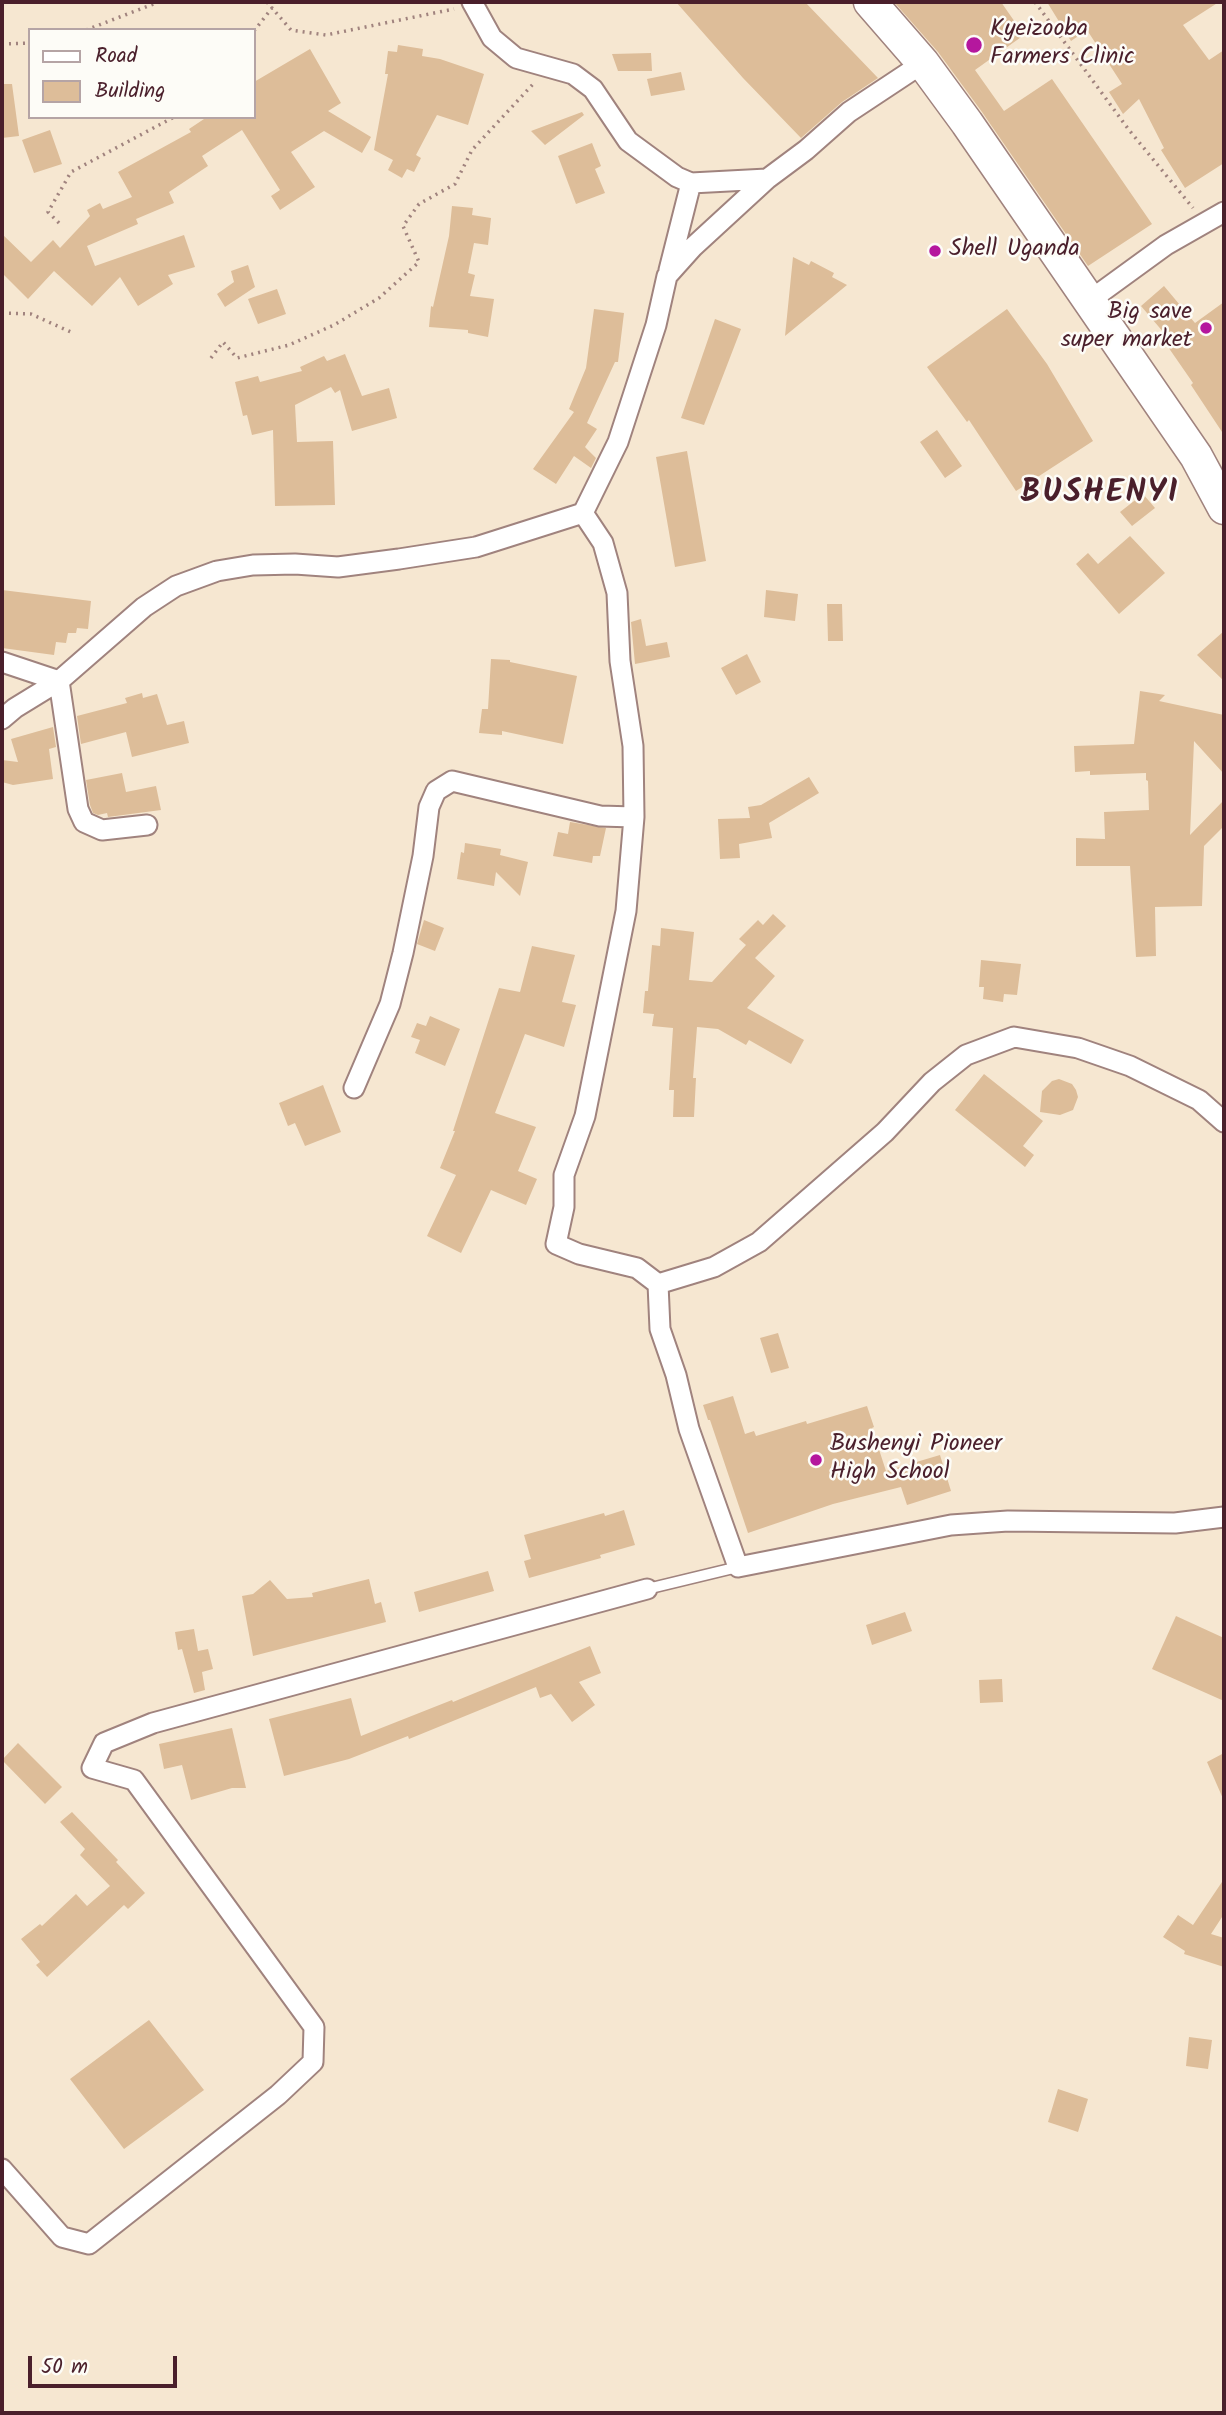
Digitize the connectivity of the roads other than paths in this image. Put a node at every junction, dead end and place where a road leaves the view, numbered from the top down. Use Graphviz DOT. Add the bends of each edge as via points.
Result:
graph roads {
  1 [pos="870,2"];
  2 [pos="473,4"];
  3 [pos="923,63"];
  4 [pos="767,179"];
  5 [pos="691,183"];
  6 [pos="1224,212"];
  7 [pos="667,276"];
  8 [pos="1089,301"];
  9 [pos="1224,508"];
  10 [pos="583,513"];
  11 [pos="2,662"];
  12 [pos="59,681"];
  13 [pos="2,719"];
  14 [pos="634,817"];
  15 [pos="147,825"];
  16 [pos="354,1088"];
  17 [pos="1224,1122"];
  18 [pos="658,1284"];
  19 [pos="1224,1517"];
  20 [pos="738,1567"];
  21 [pos="647,1589"];
  22 [pos="2,2169"];
  1 -- 3 [label="main road"];
  2 -- 5 [label="street" via="492,38 516,58 573,74 593,89 628,141"];
  3 -- 4 [label="street" via="849,111"];
  3 -- 8 [label="main road"];
  4 -- 5 [label="street"];
  4 -- 7 [label="street"];
  5 -- 7 [label="street"];
  6 -- 8 [label="street" via="1166,245"];
  7 -- 10 [label="street" via="618,442"];
  8 -- 9 [label="main road" via="1196,456"];
  10 -- 12 [label="street" via="476,547 338,567 253,565 217,571 176,586 144,607"];
  10 -- 14 [label="street" via="603,542 617,593 620,661 633,746"];
  11 -- 12 [label="street"];
  12 -- 13 [label="street"];
  12 -- 15 [label="street" via="78,810 84,822 102,830"];
  14 -- 16 [label="street" via="600,816 452,781 436,791 390,1004"];
  14 -- 18 [label="street" via="626,911 585,1116 564,1175 564,1207 556,1244 637,1268"];
  17 -- 18 [label="street" via="1199,1100 1130,1066 1079,1048 1014,1037 967,1055 932,1082 885,1132 759,1242 714,1267"];
  18 -- 20 [label="street" via="660,1329 689,1429"];
  19 -- 20 [label="street" via="1175,1523 951,1525"];
  20 -- 21 [label="lane"];
  21 -- 22 [label="street" via="153,1723 104,1743 92,1768 134,1780 314,2027 313,2062 278,2095 89,2244 62,2237"];
}
